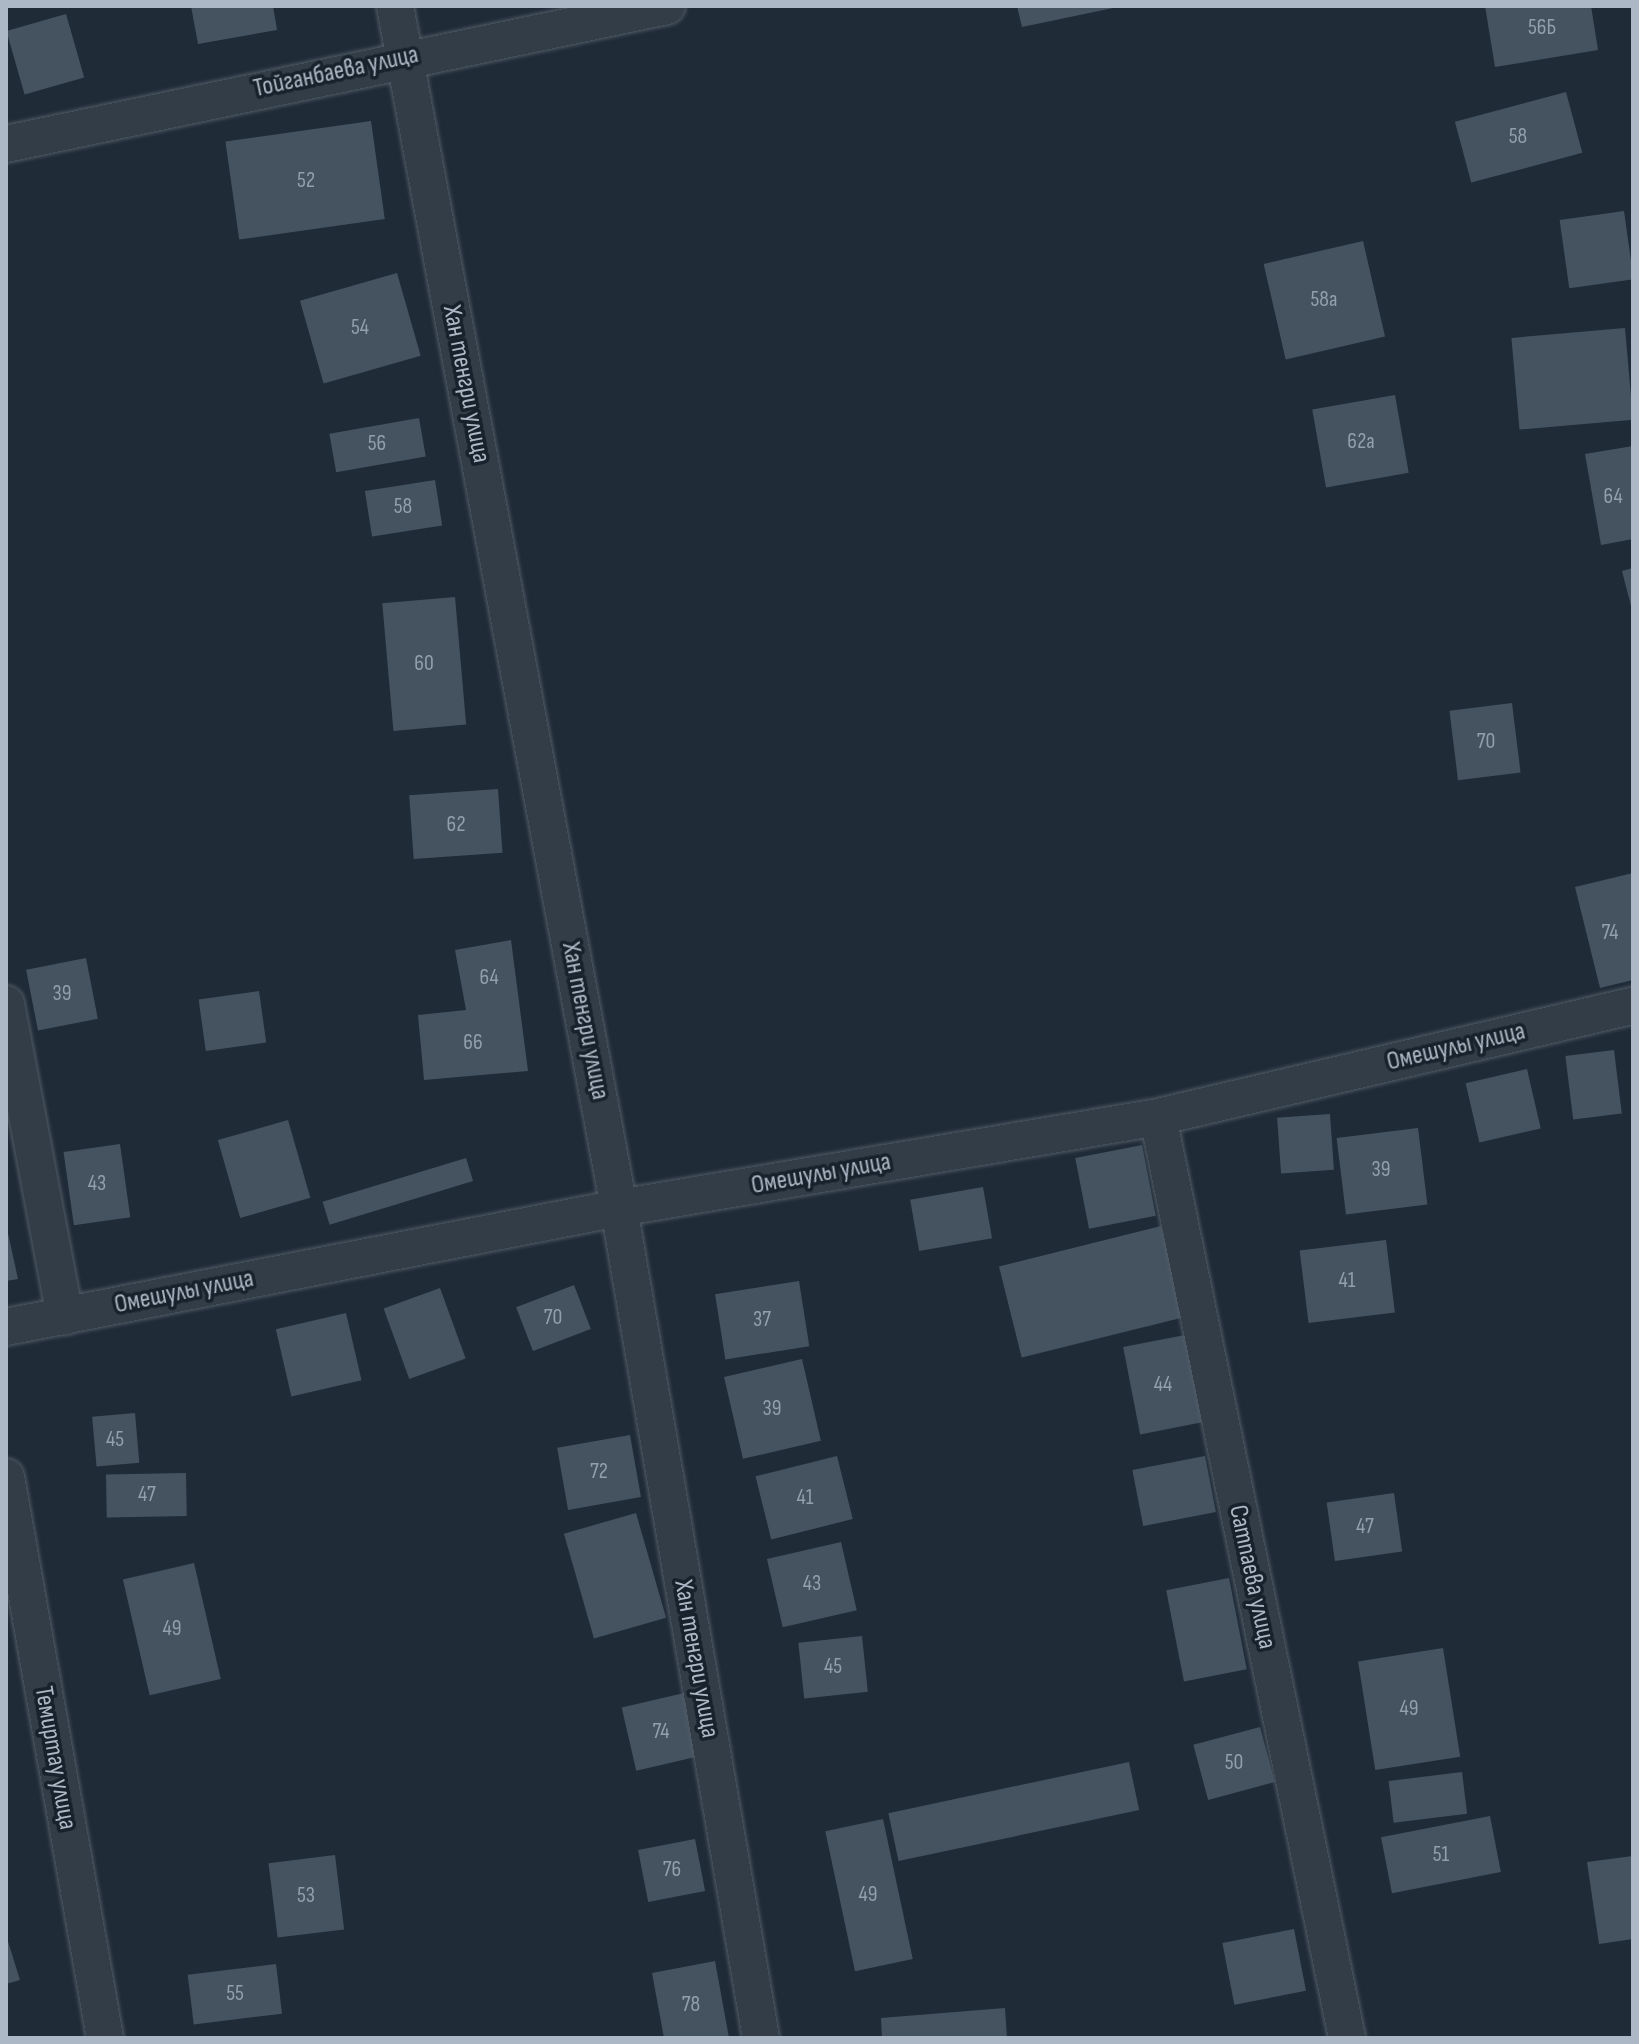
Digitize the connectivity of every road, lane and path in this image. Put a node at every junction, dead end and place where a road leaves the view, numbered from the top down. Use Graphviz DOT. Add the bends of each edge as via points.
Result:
graph roads {
  1 [pos="395,6"];
  2 [pos="667,6"];
  3 [pos="405,56"];
  4 [pos="6,144"];
  5 [pos="6,1004"];
  6 [pos="1633,1006"];
  7 [pos="1158,1117"];
  8 [pos="619,1208"];
  9 [pos="65,1316"];
  10 [pos="6,1327"];
  11 [pos="6,1477"];
  12 [pos="105,2038"];
  13 [pos="761,2038"];
  14 [pos="1347,2038"];
  1 -- 3 [label="street, Хан тенгри улица"];
  2 -- 3 [label="street, Тойганбаева улица"];
  3 -- 4 [label="street, Тойганбаева улица"];
  3 -- 8 [label="street, Хан тенгри улица"];
  5 -- 9 [label="street"];
  6 -- 7 [label="street, Омешулы улица"];
  7 -- 8 [label="street, Омешулы улица"];
  7 -- 14 [label="street, Сатпаева улица"];
  8 -- 9 [label="street, Омешулы улица"];
  8 -- 13 [label="street, Хан тенгри улица"];
  9 -- 10 [label="street, Омешулы улица"];
  11 -- 12 [label="street, Темиртау улица"];
}
